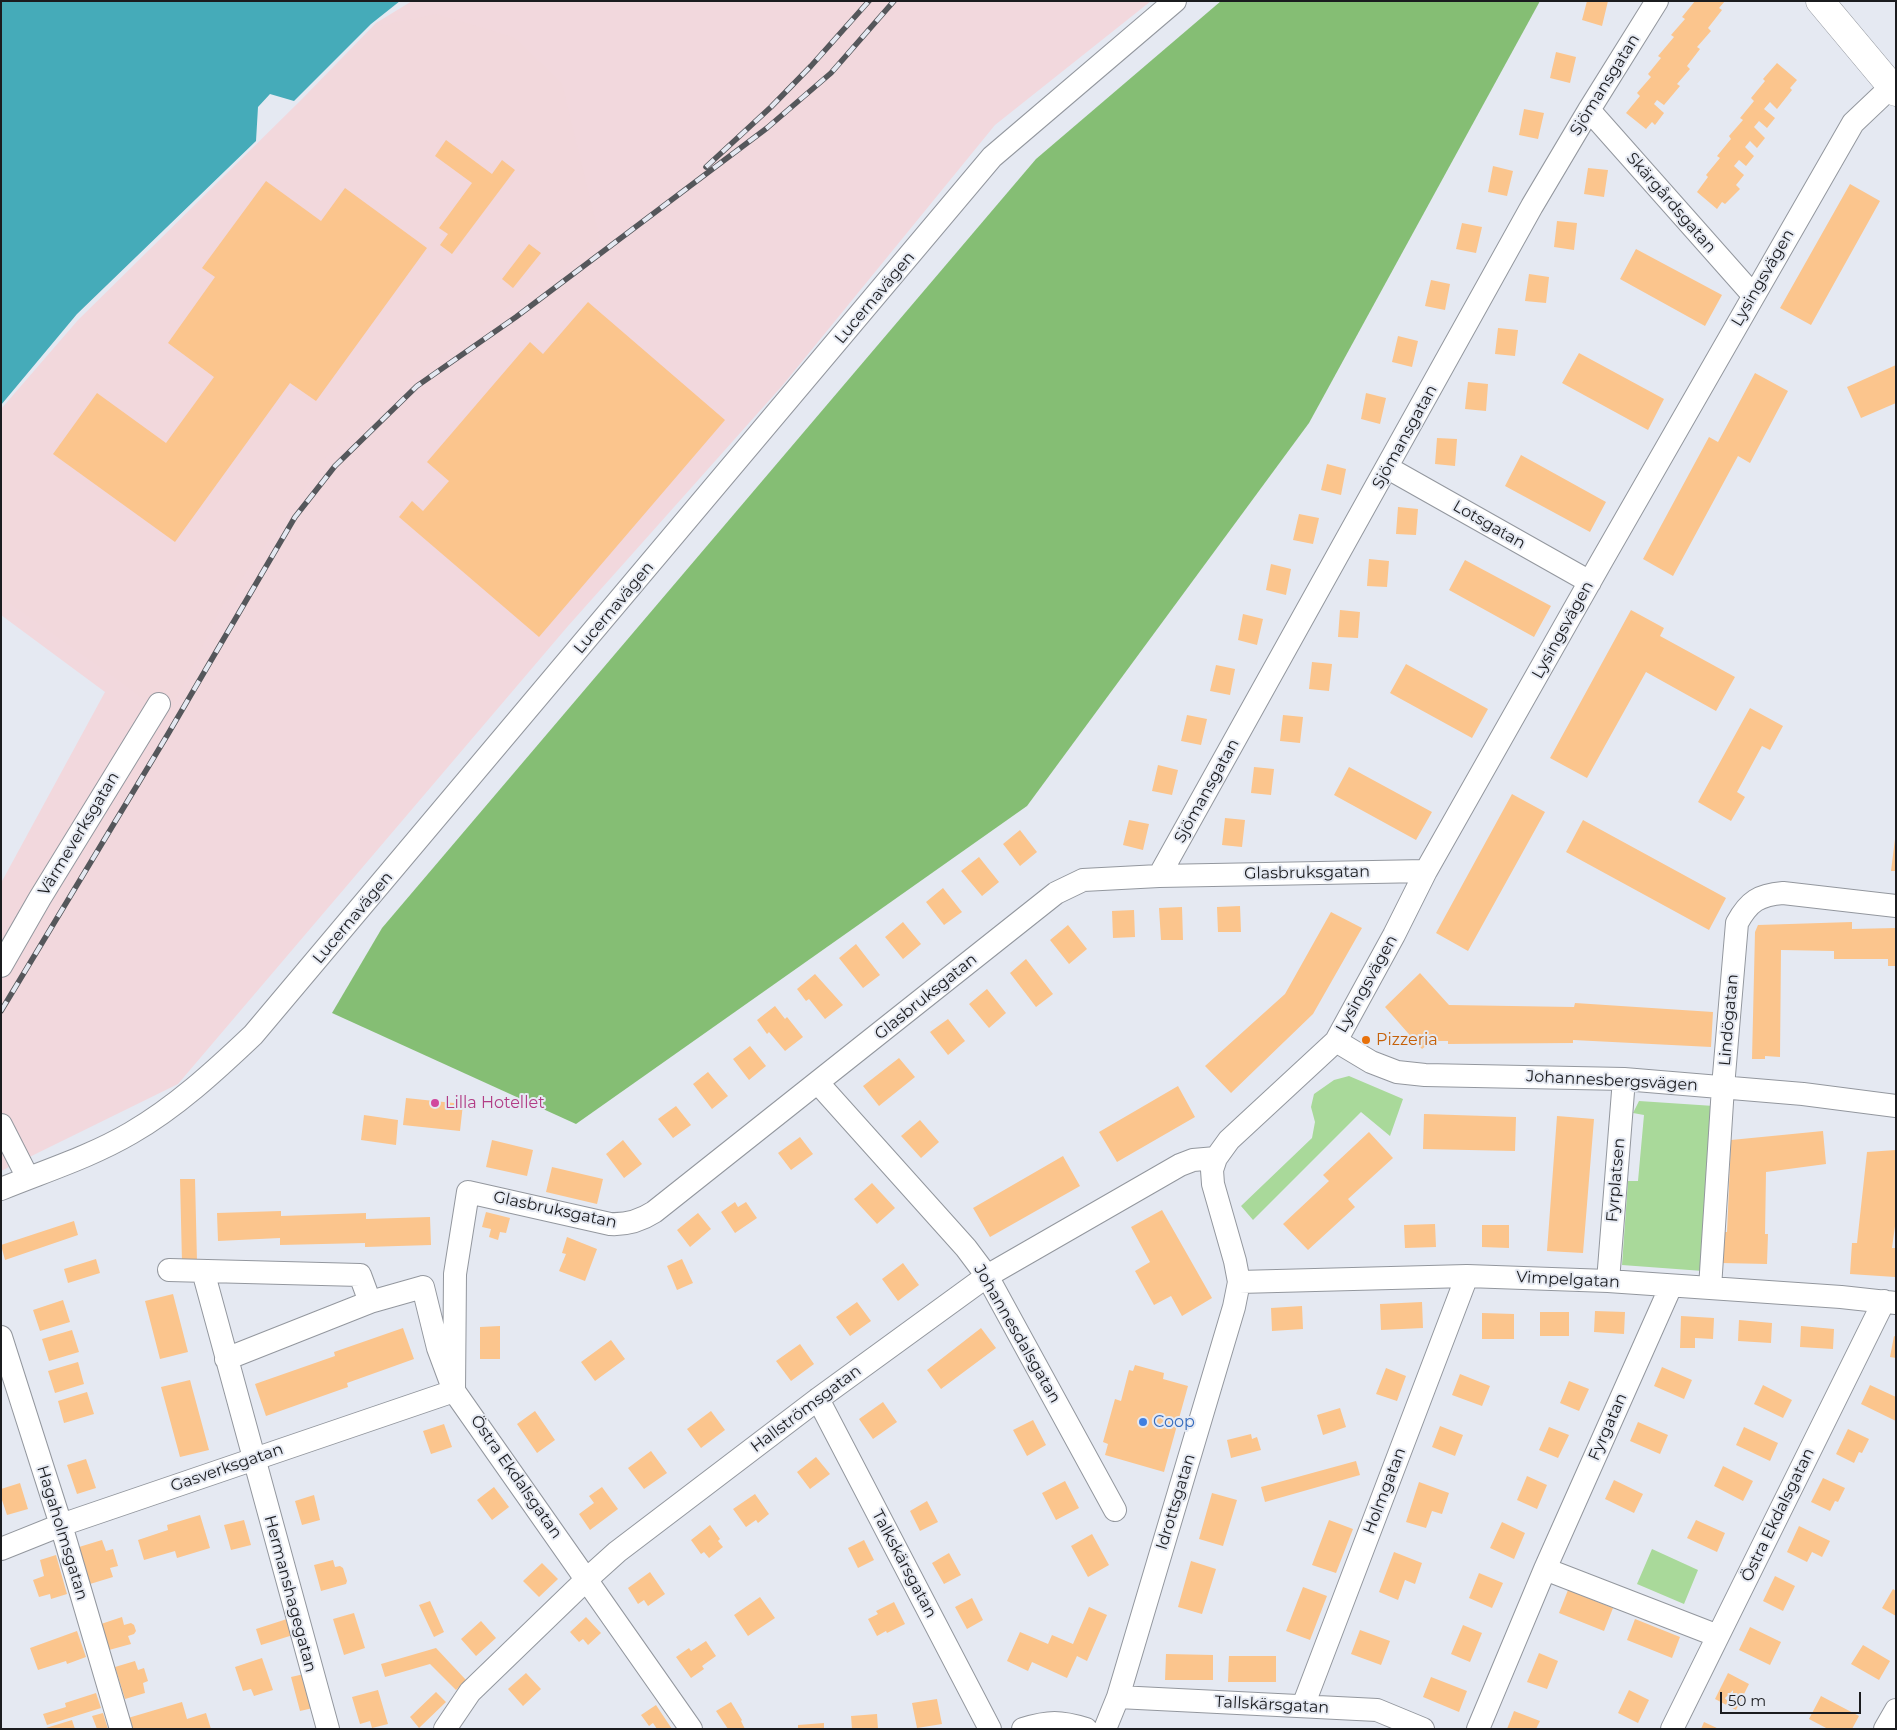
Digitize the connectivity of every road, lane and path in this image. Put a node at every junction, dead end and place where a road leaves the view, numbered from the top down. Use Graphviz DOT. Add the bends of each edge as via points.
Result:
graph roads {
  1 [pos="1175,1"];
  2 [pos="1657,1"];
  3 [pos="1822,2"];
  4 [pos="1894,89"];
  5 [pos="1589,110"];
  6 [pos="1753,295"];
  7 [pos="1388,468"];
  8 [pos="1590,582"];
  9 [pos="159,704"];
  10 [pos="1426,871"];
  11 [pos="1159,876"];
  12 [pos="1896,906"];
  13 [pos="1,966"];
  14 [pos="1336,1041"];
  15 [pos="1624,1079"];
  16 [pos="818,1083"];
  17 [pos="1723,1087"];
  18 [pos="1896,1106"];
  19 [pos="1,1125"];
  20 [pos="1216,1158"];
  21 [pos="28,1178"];
  22 [pos="1,1189"];
  23 [pos="169,1270"];
  24 [pos="203,1271"];
  25 [pos="988,1276"];
  26 [pos="1467,1276"];
  27 [pos="1239,1282"];
  28 [pos="1608,1282"];
  29 [pos="1671,1286"];
  30 [pos="1710,1288"];
  31 [pos="370,1302"];
  32 [pos="1890,1302"];
  33 [pos="1,1337"];
  34 [pos="226,1359"];
  35 [pos="454,1390"];
  36 [pos="818,1399"];
  37 [pos="253,1459"];
  38 [pos="1115,1510"];
  39 [pos="61,1525"];
  40 [pos="1,1549"];
  41 [pos="1546,1569"];
  42 [pos="587,1578"];
  43 [pos="1718,1636"];
  44 [pos="1118,1697"];
  45 [pos="1303,1706"];
  46 [pos="1896,1710"];
  47 [pos="121,1729"];
  48 [pos="328,1729"];
  49 [pos="446,1729"];
  50 [pos="691,1729"];
  51 [pos="990,1729"];
  52 [pos="1023,1729"];
  53 [pos="1086,1729"];
  54 [pos="1105,1729"];
  55 [pos="1423,1729"];
  56 [pos="1478,1729"];
  57 [pos="1672,1729"];
  58 [pos="1886,1729"];
  1 -- 21 [label="street, Lucernavägen" via="992,157 253,1035 209,1075 131,1133 76,1160"];
  2 -- 5 [label="street, Sjömansgatan"];
  3 -- 4 [label="main road"];
  4 -- 6 [label="street, Lysingsvägen" via="1853,123"];
  5 -- 6 [label="street, Skärgårdsgatan"];
  5 -- 7 [label="street, Sjömansgatan" via="1532,206"];
  6 -- 8 [label="street, Lysingsvägen"];
  7 -- 8 [label="street, Lotsgatan"];
  7 -- 11 [label="street, Sjömansgatan"];
  8 -- 10 [label="street, Lysingsvägen"];
  9 -- 13 [label="street, Värmeverksgatan"];
  10 -- 11 [label="street, Glasbruksgatan"];
  10 -- 14 [label="street, Lysingsvägen"];
  11 -- 16 [label="street, Glasbruksgatan" via="1084,880 1056,893"];
  12 -- 17 [label="street, Lindögatan" via="1783,893 1767,894 1744,910 1737,923"];
  14 -- 15 [label="street, Johannesbergsvägen" via="1371,1062 1397,1072"];
  14 -- 20 [label="street, Lysingsvägen" via="1229,1140"];
  15 -- 17 [label="street, Johannesbergsvägen"];
  15 -- 28 [label="street, Fyrplatsen"];
  16 -- 25 [label="street, Johannesdalsgatan"];
  16 -- 35 [label="street, Glasbruksgatan" via="654,1212 632,1223 610,1224 468,1192 455,1274"];
  17 -- 18 [label="street, Johannesbergsvägen"];
  17 -- 30 [label="street, Lindögatan"];
  19 -- 21 [label="street"];
  20 -- 25 [label="street, Hallströmsgatan" via="1180,1165"];
  20 -- 27 [label="street, Idrottsgatan" via="1212,1170 1213,1184"];
  21 -- 22 [label="street, Lucernavägen"];
  23 -- 24 [label="street"];
  24 -- 31 [label="street" via="360,1275"];
  24 -- 34 [label="street, Hermanshagegatan"];
  25 -- 36 [label="street, Hallströmsgatan"];
  25 -- 38 [label="street, Johannesdalsgatan"];
  26 -- 27 [label="street, Vimpelgatan"];
  26 -- 28 [label="street, Vimpelgatan"];
  26 -- 45 [label="street, Holmgatan"];
  27 -- 44 [label="street, Idrottsgatan"];
  28 -- 29 [label="street, Vimpelgatan"];
  29 -- 30 [label="street, Vimpelgatan"];
  29 -- 41 [label="street, Fyrgatan"];
  30 -- 32 [label="street, Vimpelgatan"];
  31 -- 34 [label="street"];
  31 -- 35 [label="street, Östra Ekdalsgatan" via="423,1288 438,1348"];
  32 -- 43 [label="street, Östra Ekdalsgatan"];
  33 -- 39 [label="street, Hagaholmsgatan"];
  34 -- 37 [label="street, Hermanshagegatan"];
  35 -- 37 [label="street, Gasverksgatan"];
  35 -- 42 [label="street, Östra Ekdalsgatan"];
  36 -- 42 [label="street, Hallströmsgatan"];
  36 -- 51 [label="street, Talkskärsgatan"];
  37 -- 39 [label="street, Gasverksgatan"];
  37 -- 48 [label="street, Hermanshagegatan"];
  39 -- 40 [label="street, Gasverksgatan"];
  39 -- 47 [label="street, Hagaholmsgatan"];
  41 -- 43 [label="street"];
  41 -- 56 [label="street, Fyrgatan"];
  42 -- 49 [label="street, Hallströmsgatan" via="470,1692"];
  42 -- 50 [label="street, Östra Ekdalsgatan"];
  43 -- 57 [label="street, Östra Ekdalsgatan"];
  44 -- 45 [label="street, Tallskärsgatan"];
  44 -- 54 [label="street, Idrottsgatan"];
  45 -- 55 [label="street, Tallskärsgatan" via="1377,1710"];
  46 -- 58 [label="street"];
  52 -- 53 [label="street" via="1045,1722"];
}
